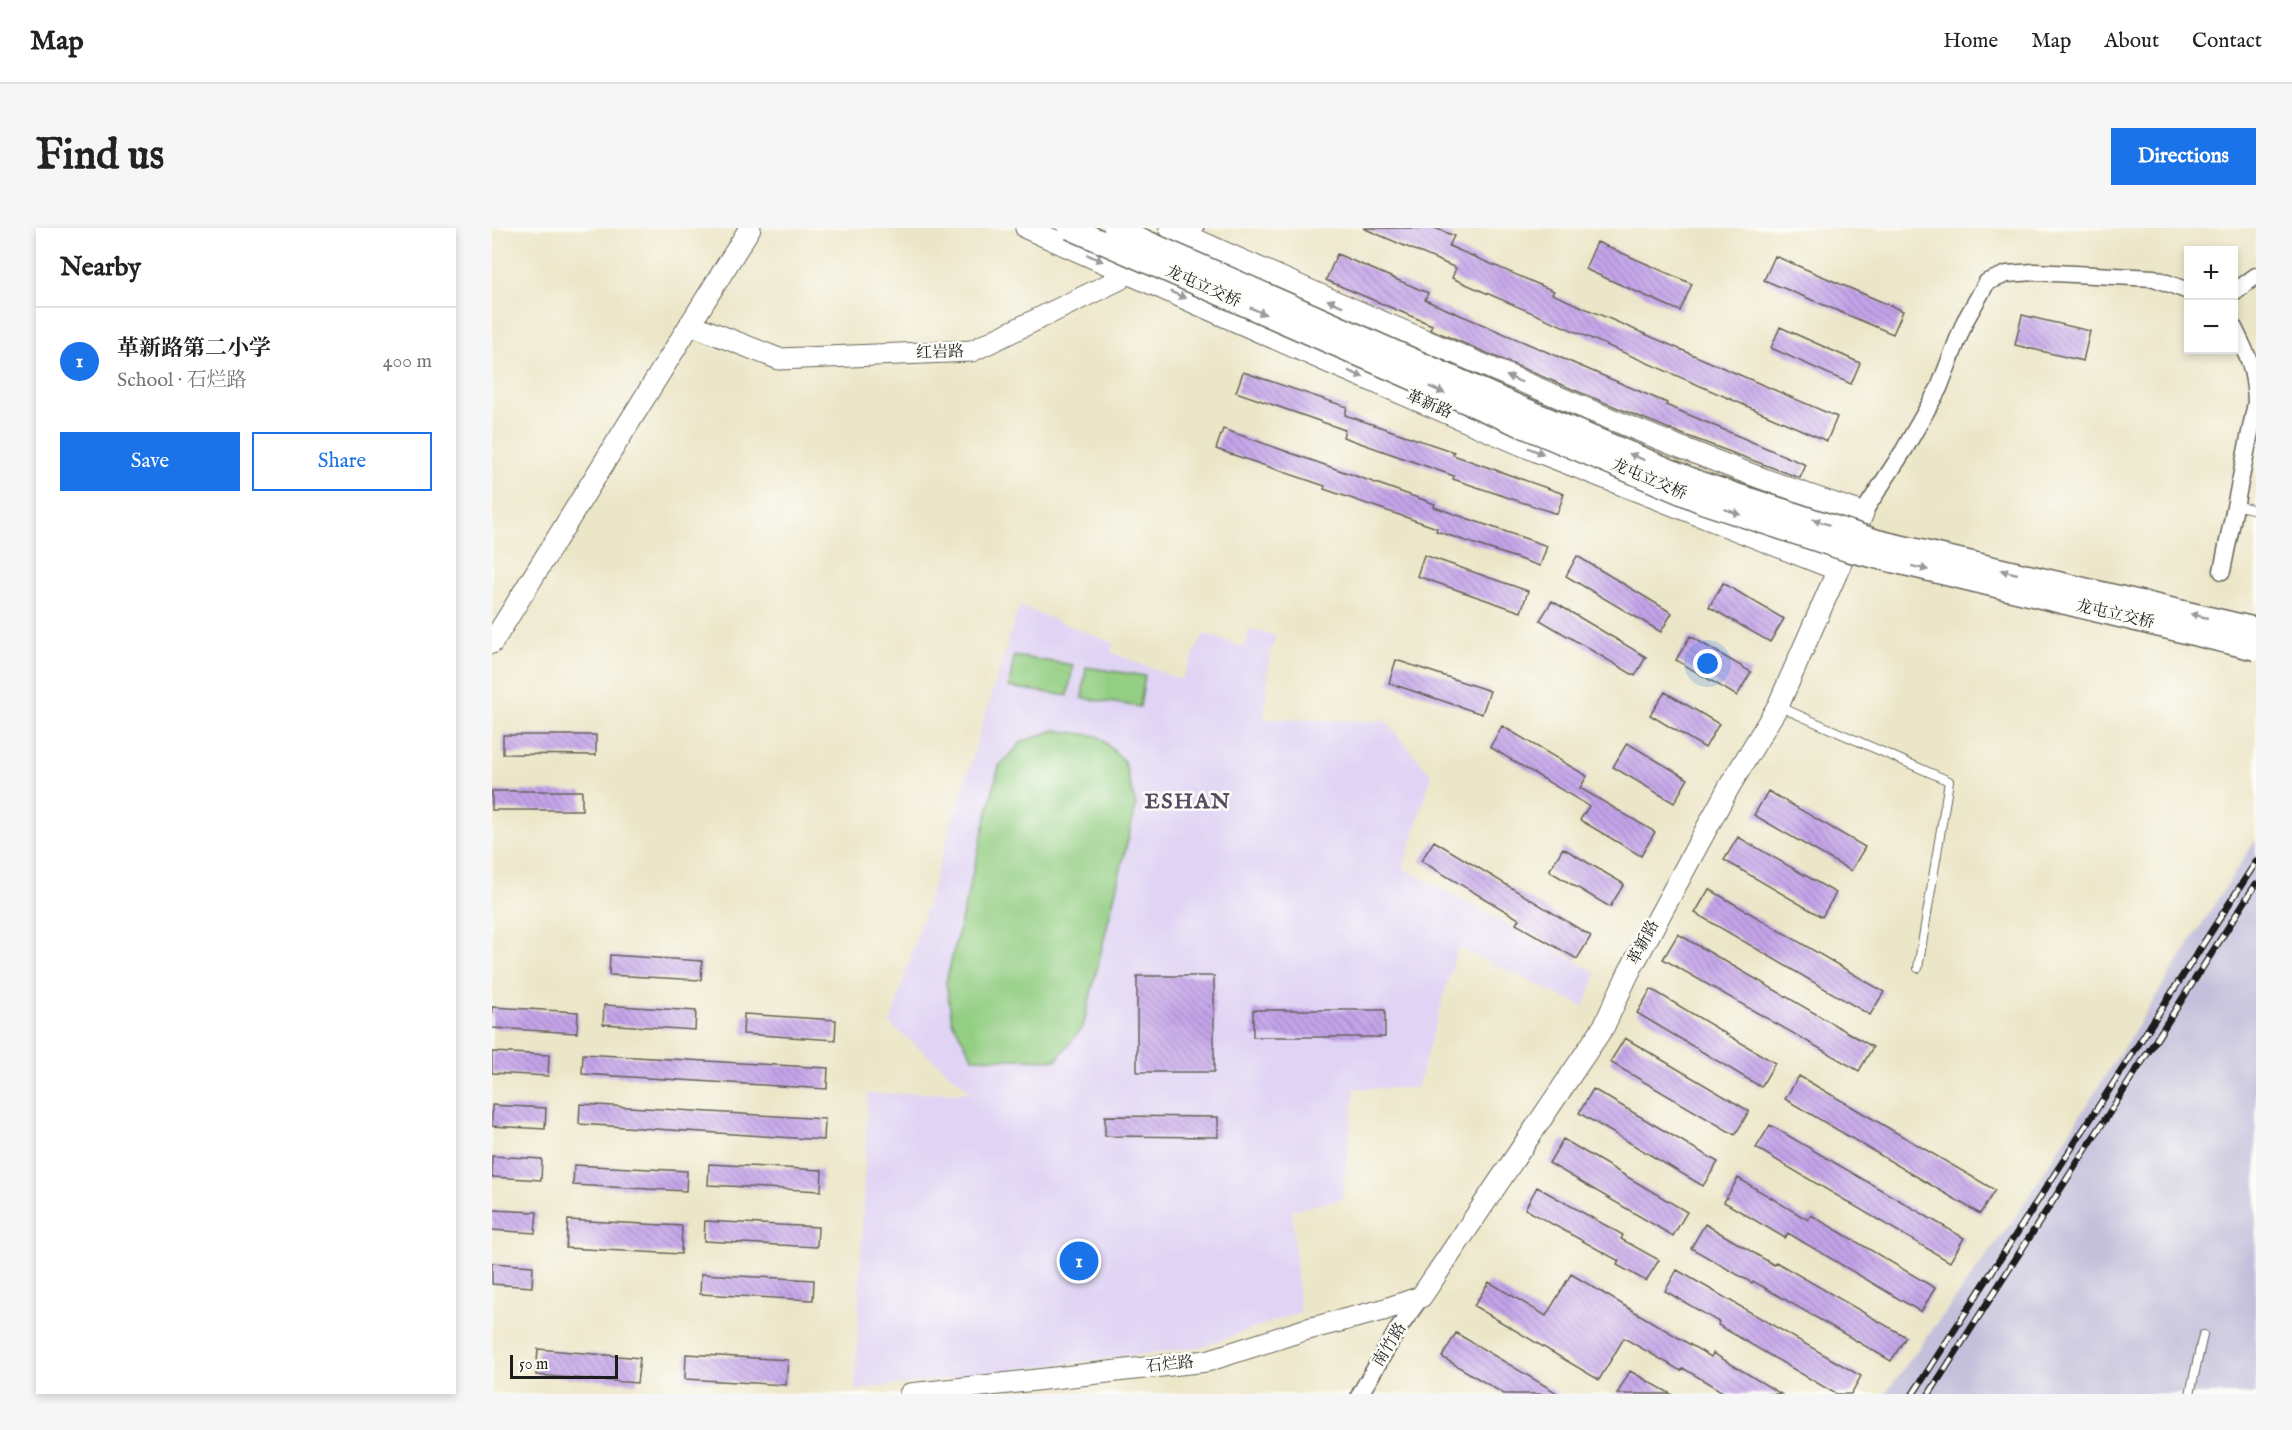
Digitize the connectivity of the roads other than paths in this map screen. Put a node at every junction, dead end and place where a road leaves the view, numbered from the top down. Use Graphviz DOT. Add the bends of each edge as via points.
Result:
graph roads {
  1 [pos="750,228"];
  2 [pos="1026,228"];
  3 [pos="1070,228"];
  4 [pos="1115,228"];
  5 [pos="1151,228"];
  6 [pos="1183,230"];
  7 [pos="1125,271"];
  8 [pos="2256,276"];
  9 [pos="2184,289"];
  10 [pos="2238,289"];
  11 [pos="690,324"];
  12 [pos="2238,336"];
  13 [pos="2256,378"];
  14 [pos="2235,505"];
  15 [pos="2256,510"];
  16 [pos="1863,513"];
  17 [pos="1838,570"];
  18 [pos="2222,571"];
  19 [pos="2256,629"];
  20 [pos="492,643"];
  21 [pos="2256,649"];
  22 [pos="1778,706"];
  23 [pos="1918,968"];
  24 [pos="1421,1297"];
  25 [pos="2203,1335"];
  26 [pos="910,1394"];
  27 [pos="1360,1394"];
  28 [pos="2190,1394"];
  1 -- 11 [label="street"];
  2 -- 7 [label="street, 革新路, one-way"];
  3 -- 21 [label="main road, 龙屯立交桥, one-way, bridge" via="1482,410 1705,503 1847,550"];
  19 -- 4 [label="main road, 龙屯立交桥, one-way, bridge" via="1877,541 1700,483"];
  5 -- 7 [label="main road, 红岩路"];
  6 -- 7 [label="main road"];
  16 -- 6 [label="street, one-way" via="1651,437 1322,297"];
  7 -- 11 [label="street, 红岩路" via="1120,279 972,351 779,358"];
  7 -- 17 [label="street, 革新路, one-way" via="1525,446"];
  8 -- 10 [label="street"];
  9 -- 16 [label="street" via="2154,278 2034,272 2007,274 1987,282 1965,321 1939,388"];
  11 -- 20 [label="street"];
  12 -- 13 [label="street"];
  13 -- 14 [label="street" via="2256,404"];
  14 -- 15 [label="lane"];
  14 -- 18 [label="street"];
  16 -- 17 [label="street, 革新路"];
  17 -- 22 [label="street, 革新路"];
  22 -- 23 [label="lane" via="1949,781"];
  22 -- 24 [label="street, 革新路" via="1729,787 1604,1026"];
  24 -- 26 [label="street, 石烂路" via="1207,1361"];
  24 -- 27 [label="street, 南竹路"];
  25 -- 28 [label="lane"];
}
